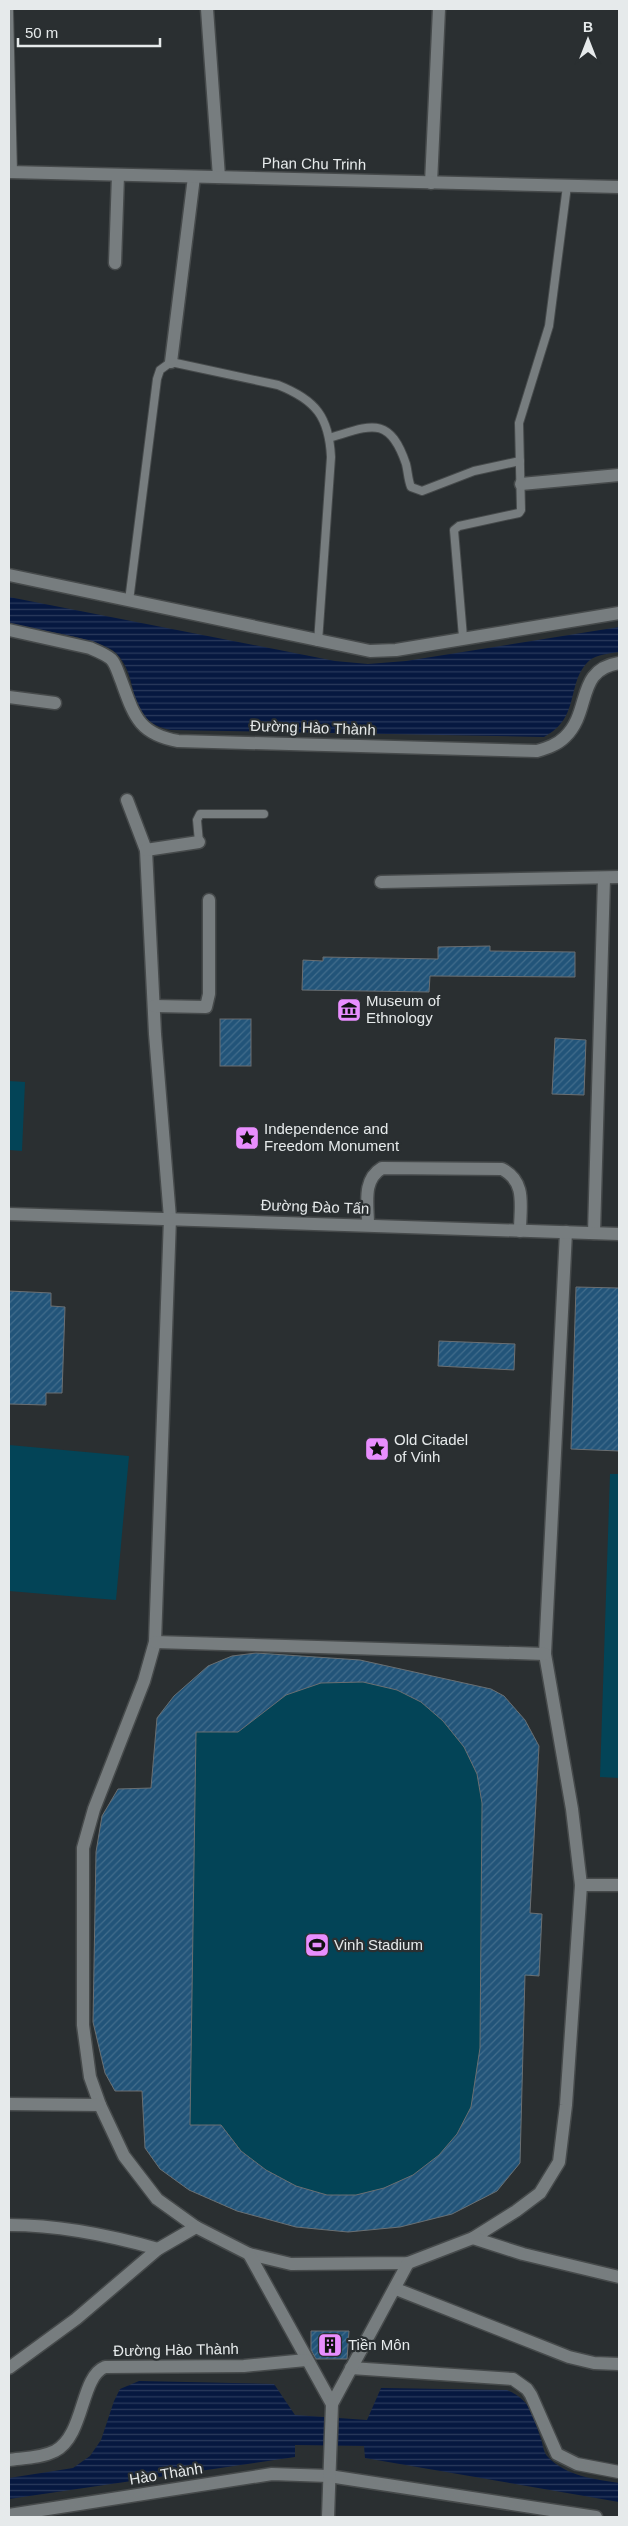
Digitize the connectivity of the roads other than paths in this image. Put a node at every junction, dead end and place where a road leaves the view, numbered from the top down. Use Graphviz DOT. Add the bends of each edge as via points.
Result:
graph roads {
  1 [pos="9,9"];
  2 [pos="207,9"];
  3 [pos="439,9"];
  4 [pos="11,172"];
  5 [pos="118,175"];
  6 [pos="194,177"];
  7 [pos="219,177"];
  8 [pos="431,183"];
  9 [pos="567,186"];
  10 [pos="619,188"];
  11 [pos="115,263"];
  12 [pos="171,362"];
  13 [pos="329,438"];
  14 [pos="520,461"];
  15 [pos="619,475"];
  16 [pos="521,484"];
  17 [pos="9,575"];
  18 [pos="129,601"];
  19 [pos="619,613"];
  20 [pos="9,630"];
  21 [pos="463,637"];
  22 [pos="318,642"];
  23 [pos="619,663"];
  24 [pos="9,697"];
  25 [pos="56,704"];
  26 [pos="127,800"];
  27 [pos="264,814"];
  28 [pos="200,842"];
  29 [pos="146,850"];
  30 [pos="604,878"];
  31 [pos="619,878"];
  32 [pos="381,882"];
  33 [pos="209,900"];
  34 [pos="154,1006"];
  35 [pos="9,1214"];
  36 [pos="170,1218"];
  37 [pos="368,1225"];
  38 [pos="520,1231"];
  39 [pos="566,1232"];
  40 [pos="594,1233"];
  41 [pos="619,1234"];
  42 [pos="155,1642"];
  43 [pos="545,1654"];
  44 [pos="619,1884"];
  45 [pos="581,1885"];
  46 [pos="9,2104"];
  47 [pos="100,2105"];
  48 [pos="9,2225"];
  49 [pos="196,2227"];
  50 [pos="473,2238"];
  51 [pos="158,2249"];
  52 [pos="249,2254"];
  53 [pos="408,2263"];
  54 [pos="619,2277"];
  55 [pos="396,2289"];
  56 [pos="306,2360"];
  57 [pos="619,2364"];
  58 [pos="9,2368"];
  59 [pos="351,2368"];
  60 [pos="332,2404"];
  61 [pos="9,2460"];
  62 [pos="619,2472"];
  63 [pos="329,2476"];
  64 [pos="9,2515"];
  65 [pos="328,2517"];
  66 [pos="596,2517"];
  1 -- 4 [label="lane"];
  2 -- 7 [label="street"];
  3 -- 8 [label="street"];
  4 -- 5 [label="street, Phan Chu Trinh"];
  5 -- 6 [label="street, Phan Chu Trinh"];
  5 -- 11 [label="street"];
  6 -- 7 [label="street, Phan Chu Trinh"];
  6 -- 12 [label="street"];
  7 -- 8 [label="street, Phan Chu Trinh"];
  8 -- 9 [label="street, Phan Chu Trinh"];
  9 -- 10 [label="street, Phan Chu Trinh"];
  9 -- 14 [label="lane" via="550,326 520,423"];
  12 -- 13 [label="lane" via="292,390 319,412"];
  12 -- 18 [label="lane" via="160,370 157,379"];
  13 -- 14 [label="lane" via="370,426 381,428 394,440 406,463 412,487 417,491 474,471"];
  13 -- 22 [label="lane"];
  14 -- 16 [label="lane"];
  15 -- 16 [label="street"];
  16 -- 21 [label="lane" via="519,513 459,526 454,530"];
  17 -- 18 [label="street"];
  18 -- 22 [label="street"];
  19 -- 21 [label="street"];
  20 -- 23 [label="street, Đường Hào Thành" via="101,652 112,660 139,723 150,732 178,741 536,751 564,738 580,716 593,675 600,668"];
  21 -- 22 [label="street" via="396,650 370,651"];
  24 -- 25 [label="street"];
  26 -- 29 [label="street"];
  27 -- 28 [label="lane" via="200,814 197,820"];
  28 -- 29 [label="street"];
  29 -- 34 [label="street"];
  30 -- 31 [label="street"];
  30 -- 32 [label="street"];
  30 -- 40 [label="street"];
  33 -- 34 [label="street" via="209,994 206,1007"];
  34 -- 36 [label="street"];
  35 -- 36 [label="street, Đường Đào Tấn"];
  36 -- 37 [label="street, Đường Đào Tấn"];
  36 -- 42 [label="street"];
  37 -- 38 [label="street, Đường Đào Tấn"];
  37 -- 38 [label="street" via="368,1183 382,1168 502,1169 513,1174 520,1189"];
  38 -- 39 [label="street, Đường Đào Tấn"];
  39 -- 40 [label="street, Đường Đào Tấn"];
  39 -- 43 [label="street"];
  40 -- 41 [label="street, Đường Đào Tấn"];
  42 -- 43 [label="street"];
  42 -- 47 [label="street" via="144,1682 94,1809 83,1848 83,2025 90,2077"];
  43 -- 45 [label="street" via="572,1809"];
  44 -- 45 [label="street"];
  45 -- 50 [label="street" via="559,2162 540,2193"];
  46 -- 47 [label="street"];
  47 -- 49 [label="street" via="124,2156 157,2199"];
  48 -- 51 [label="street" via="97,2234"];
  49 -- 51 [label="street"];
  49 -- 52 [label="street"];
  50 -- 53 [label="street"];
  50 -- 54 [label="street" via="523,2254"];
  51 -- 58 [label="street" via="76,2319"];
  52 -- 53 [label="street" via="291,2264"];
  52 -- 56 [label="street"];
  53 -- 55 [label="street"];
  55 -- 57 [label="street" via="569,2357"];
  55 -- 59 [label="street"];
  56 -- 60 [label="street"];
  56 -- 61 [label="street, Đường Hào Thành" via="244,2366 105,2367 94,2375 67,2442 44,2455"];
  59 -- 60 [label="street"];
  59 -- 62 [label="street" via="512,2379 531,2394 557,2454 577,2464"];
  60 -- 63 [label="street"];
  63 -- 64 [label="street, Hào Thành" via="272,2474"];
  63 -- 65 [label="street"];
  63 -- 66 [label="street, Hào Thành"];
}
